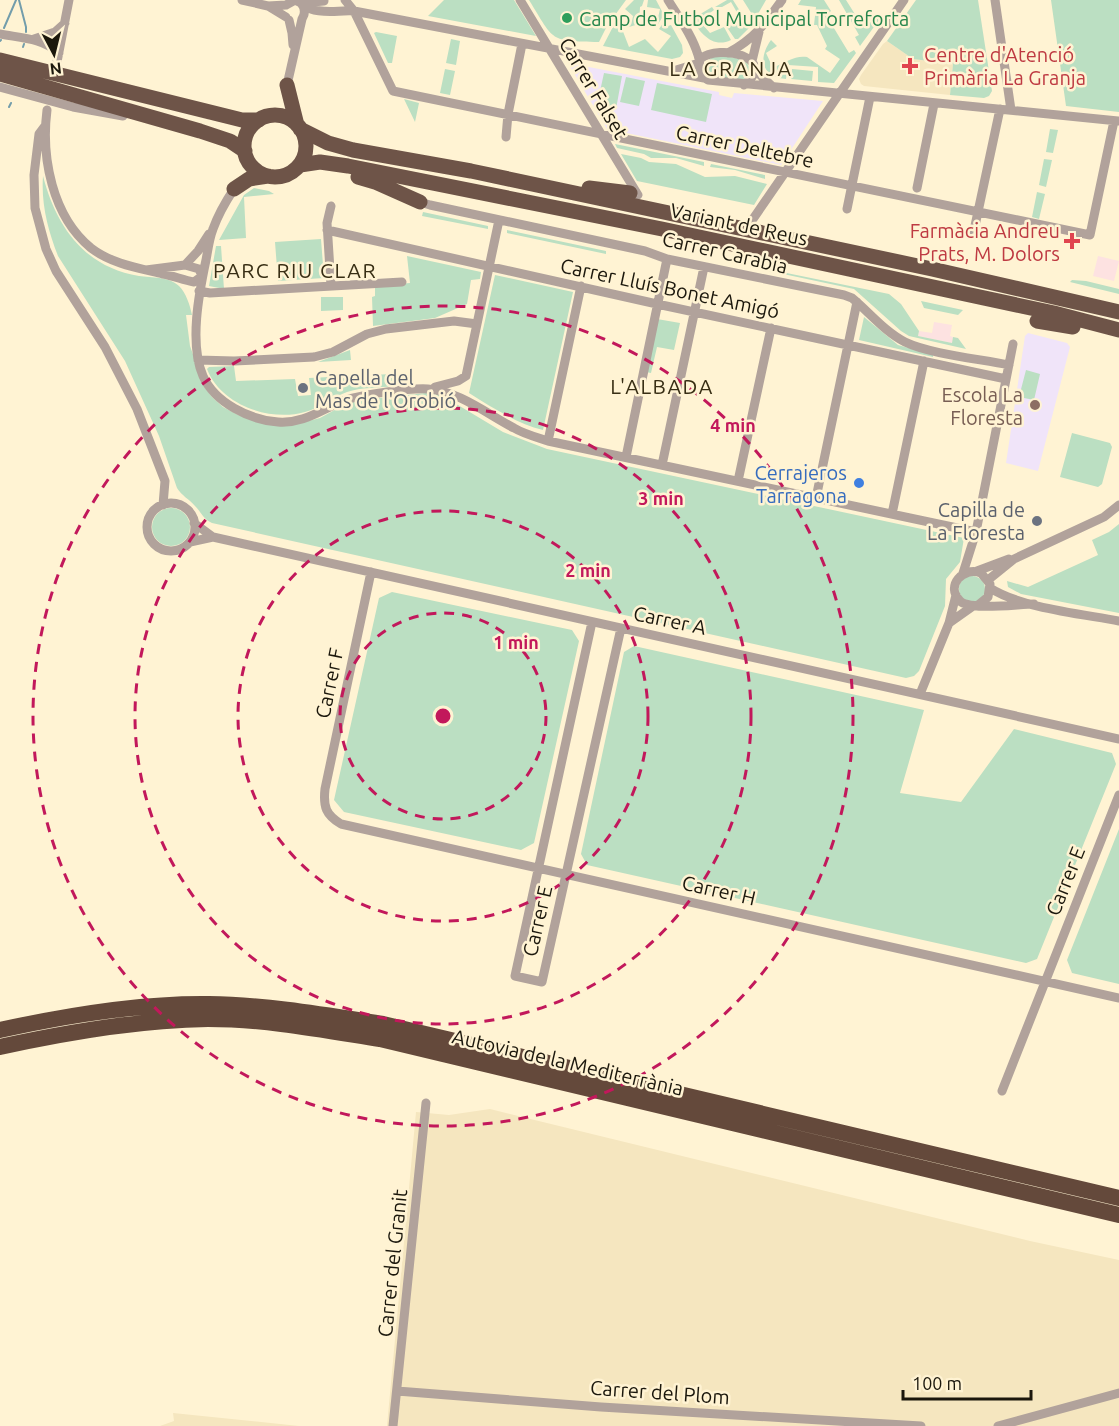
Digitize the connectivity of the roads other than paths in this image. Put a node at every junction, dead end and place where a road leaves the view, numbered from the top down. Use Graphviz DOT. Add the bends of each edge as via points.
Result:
graph roads {
  1 [pos="242,0"];
  2 [pos="324,0"];
  3 [pos="345,0"];
  4 [pos="352,0"];
  5 [pos="520,0"];
  6 [pos="668,0"];
  7 [pos="782,0"];
  8 [pos="904,0"];
  9 [pos="995,0"];
  10 [pos="69,1"];
  11 [pos="292,2"];
  12 [pos="268,6"];
  13 [pos="354,11"];
  14 [pos="306,14"];
  15 [pos="287,19"];
  16 [pos="65,23"];
  17 [pos="759,32"];
  18 [pos="0,34"];
  19 [pos="34,39"];
  20 [pos="694,42"];
  21 [pos="522,44"];
  22 [pos="550,49"];
  23 [pos="712,52"];
  24 [pos="728,53"];
  25 [pos="293,57"];
  26 [pos="0,60"];
  27 [pos="699,61"];
  28 [pos="753,66"];
  29 [pos="668,72"];
  30 [pos="0,74"];
  31 [pos="704,78"];
  32 [pos="287,85"];
  33 [pos="744,85"];
  34 [pos="0,87"];
  35 [pos="774,88"];
  36 [pos="837,94"];
  37 [pos="870,97"];
  38 [pos="934,104"];
  39 [pos="1000,109"];
  40 [pos="47,110"];
  41 [pos="1011,110"];
  42 [pos="508,114"];
  43 [pos="262,119"];
  44 [pos="151,120"];
  45 [pos="1116,121"];
  46 [pos="45,126"];
  47 [pos="299,127"];
  48 [pos="601,133"];
  49 [pos="506,137"];
  50 [pos="246,156"];
  51 [pos="306,164"];
  52 [pos="471,171"];
  53 [pos="784,172"];
  54 [pos="268,176"];
  55 [pos="852,187"];
  56 [pos="917,188"];
  57 [pos="234,189"];
  58 [pos="634,194"];
  59 [pos="420,202"];
  60 [pos="331,206"];
  61 [pos="847,209"];
  62 [pos="978,212"];
  63 [pos="753,219"];
  64 [pos="499,220"];
  65 [pos="212,230"];
  66 [pos="327,230"];
  67 [pos="973,235"];
  68 [pos="667,259"];
  69 [pos="185,265"];
  70 [pos="490,266"];
  71 [pos="704,267"];
  72 [pos="146,270"];
  73 [pos="202,276"];
  74 [pos="402,282"];
  75 [pos="331,286"];
  76 [pos="581,286"];
  77 [pos="199,291"];
  78 [pos="857,302"];
  79 [pos="657,304"];
  80 [pos="694,312"];
  81 [pos="1119,312"];
  82 [pos="1037,321"];
  83 [pos="477,324"];
  84 [pos="771,328"];
  85 [pos="1119,332"];
  86 [pos="1013,344"];
  87 [pos="848,345"];
  88 [pos="198,360"];
  89 [pos="924,361"];
  90 [pos="1009,365"];
  91 [pos="1006,378"];
  92 [pos="425,389"];
  93 [pos="548,441"];
  94 [pos="626,457"];
  95 [pos="662,465"];
  96 [pos="738,481"];
  97 [pos="816,498"];
  98 [pos="163,505"];
  99 [pos="1119,505"];
  100 [pos="892,514"];
  101 [pos="194,523"];
  102 [pos="976,532"];
  103 [pos="213,537"];
  104 [pos="190,542"];
  105 [pos="1014,558"];
  106 [pos="371,572"];
  107 [pos="971,572"];
  108 [pos="989,584"];
  109 [pos="956,595"];
  110 [pos="1034,604"];
  111 [pos="975,606"];
  112 [pos="1119,621"];
  113 [pos="592,622"];
  114 [pos="949,623"];
  115 [pos="621,628"];
  116 [pos="921,694"];
  117 [pos="1119,739"];
  118 [pos="1119,795"];
  119 [pos="323,802"];
  120 [pos="539,868"];
  121 [pos="567,874"];
  122 [pos="1045,981"];
  123 [pos="1119,998"];
  124 [pos="0,1030"];
  125 [pos="0,1047"];
  126 [pos="1002,1091"];
  127 [pos="426,1103"];
  128 [pos="1119,1198"];
  129 [pos="1119,1215"];
  130 [pos="397,1391"];
  131 [pos="1119,1393"];
  132 [pos="393,1426"];
  133 [pos="921,1426"];
  134 [pos="998,1426"];
  1 -- 12 [label="street"];
  2 -- 11 [label="street"];
  2 -- 14 [label="street"];
  3 -- 13 [label="street"];
  4 -- 13 [label="street"];
  5 -- 22 [label="street, Carrer Falset"];
  6 -- 20 [label="street"];
  7 -- 17 [label="street"];
  8 -- 36 [label="street"];
  9 -- 41 [label="street"];
  10 -- 16 [label="street"];
  11 -- 12 [label="street"];
  11 -- 14 [label="street" via="304,6"];
  11 -- 15 [label="street" via="284,9"];
  12 -- 15 [label="street"];
  13 -- 14 [label="street"];
  13 -- 21 [label="street"];
  13 -- 42 [label="street, Carrer Deltebre" via="393,91"];
  14 -- 15 [label="street" via="293,21"];
  14 -- 25 [label="street"];
  15 -- 25 [label="street"];
  16 -- 19 [label="street" via="55,32"];
  16 -- 19 [label="street" via="58,57 50,45"];
  17 -- 24 [label="street"];
  17 -- 28 [label="street"];
  18 -- 19 [label="street"];
  20 -- 23 [label="street"];
  20 -- 27 [label="street"];
  21 -- 22 [label="street"];
  21 -- 42 [label="street"];
  22 -- 29 [label="street"];
  22 -- 48 [label="street, Carrer Falset"];
  23 -- 24 [label="street"];
  23 -- 27 [label="street"];
  24 -- 28 [label="street" via="746,56"];
  25 -- 32 [label="street"];
  26 -- 43 [label="highway" via="242,120"];
  27 -- 29 [label="street"];
  27 -- 31 [label="street"];
  28 -- 33 [label="street" via="753,77"];
  28 -- 35 [label="street"];
  29 -- 31 [label="street"];
  30 -- 44 [label="highway"];
  31 -- 33 [label="street"];
  32 -- 43 [label="highway"];
  32 -- 47 [label="highway"];
  33 -- 35 [label="street"];
  34 -- 44 [label="street" via="73,107"];
  35 -- 36 [label="street"];
  36 -- 37 [label="street"];
  36 -- 53 [label="street"];
  37 -- 38 [label="street"];
  37 -- 55 [label="street"];
  38 -- 39 [label="street"];
  38 -- 56 [label="street"];
  39 -- 41 [label="street"];
  39 -- 62 [label="street"];
  40 -- 46 [label="street"];
  41 -- 45 [label="street"];
  42 -- 48 [label="street, Carrer Deltebre"];
  42 -- 49 [label="street"];
  43 -- 47 [label="highway" via="282,117"];
  43 -- 50 [label="highway" via="249,130"];
  44 -- 50 [label="highway" via="230,141"];
  45 -- 62 [label="street, Carrer Deltebre" via="1090,236"];
  46 -- 72 [label="street" via="51,181 66,218 90,247 103,256"];
  46 -- 98 [label="street" via="39,134 34,175 35,208 46,249 137,409 165,481"];
  47 -- 51 [label="highway" via="305,138"];
  47 -- 52 [label="highway, Variant de Reus" via="328,143 353,150"];
  48 -- 53 [label="street, Carrer Deltebre"];
  48 -- 58 [label="street, Carrer Falset"];
  50 -- 54 [label="highway" via="258,172"];
  50 -- 57 [label="highway"];
  51 -- 54 [label="highway" via="286,175"];
  51 -- 59 [label="highway" via="375,182"];
  51 -- 85 [label="highway, Variant de Reus" via="348,166 662,228 1053,313"];
  52 -- 58 [label="highway"];
  52 -- 81 [label="highway, Variant de Reus"];
  53 -- 55 [label="street, Carrer Deltebre"];
  53 -- 63 [label="street"];
  54 -- 57 [label="highway" via="249,179"];
  55 -- 61 [label="street"];
  55 -- 62 [label="street, Carrer Deltebre"];
  57 -- 65 [label="street"];
  59 -- 64 [label="street, Carrer Carabia"];
  60 -- 66 [label="street"];
  62 -- 67 [label="street"];
  64 -- 68 [label="street, Carrer Carabia"];
  64 -- 70 [label="street"];
  65 -- 69 [label="street"];
  65 -- 73 [label="street"];
  66 -- 70 [label="street, Carrer Lluís Bonet Amigó"];
  66 -- 75 [label="street"];
  68 -- 71 [label="street, Carrer Carabia"];
  68 -- 79 [label="street"];
  69 -- 72 [label="street"];
  69 -- 73 [label="street" via="199,269"];
  70 -- 76 [label="street, Carrer Lluís Bonet Amigó"];
  70 -- 83 [label="street"];
  71 -- 78 [label="street, Carrer Carabia" via="844,295"];
  71 -- 80 [label="street"];
  72 -- 73 [label="street" via="194,282"];
  73 -- 77 [label="street"];
  74 -- 75 [label="street"];
  75 -- 77 [label="street"];
  76 -- 79 [label="street, Carrer Lluís Bonet Amigó"];
  76 -- 93 [label="street"];
  77 -- 88 [label="street"];
  78 -- 87 [label="street"];
  78 -- 90 [label="street, Carrer Carabia" via="905,342"];
  79 -- 80 [label="street, Carrer Lluís Bonet Amigó"];
  79 -- 94 [label="street"];
  80 -- 84 [label="street, Carrer Lluís Bonet Amigó"];
  80 -- 95 [label="street"];
  82 -- 85 [label="highway" via="1115,335"];
  83 -- 88 [label="street" via="454,321 386,329 314,357"];
  83 -- 92 [label="street" via="466,376"];
  84 -- 87 [label="street, Carrer Lluís Bonet Amigó"];
  84 -- 96 [label="street"];
  86 -- 90 [label="street"];
  87 -- 89 [label="street, Carrer Lluís Bonet Amigó"];
  87 -- 97 [label="street"];
  88 -- 92 [label="street" via="214,393 251,416 278,422 300,420 364,395"];
  89 -- 91 [label="street, Carrer Lluís Bonet Amigó"];
  89 -- 100 [label="street"];
  90 -- 91 [label="street"];
  91 -- 102 [label="street"];
  92 -- 93 [label="street" via="443,390 516,429"];
  93 -- 94 [label="street"];
  94 -- 95 [label="street"];
  95 -- 96 [label="street"];
  96 -- 97 [label="street"];
  97 -- 100 [label="street"];
  98 -- 101 [label="street" via="179,505"];
  98 -- 104 [label="street" via="149,518 150,539 168,551 176,551"];
  99 -- 105 [label="street" via="1104,517"];
  100 -- 102 [label="street"];
  101 -- 103 [label="street, Carrer A"];
  101 -- 104 [label="street"];
  102 -- 107 [label="street"];
  103 -- 104 [label="street, Carrer A"];
  103 -- 106 [label="street, Carrer A"];
  105 -- 107 [label="street"];
  105 -- 108 [label="street"];
  106 -- 113 [label="street, Carrer A"];
  106 -- 119 [label="street, Carrer F"];
  107 -- 108 [label="street"];
  107 -- 109 [label="street" via="957,580"];
  108 -- 110 [label="street" via="1001,595"];
  108 -- 111 [label="street" via="985,601"];
  109 -- 111 [label="street" via="962,603"];
  109 -- 114 [label="street"];
  110 -- 111 [label="street"];
  110 -- 112 [label="street"];
  111 -- 114 [label="street"];
  113 -- 115 [label="street, Carrer A"];
  113 -- 120 [label="street, Carrer E"];
  114 -- 116 [label="street"];
  115 -- 116 [label="street, Carrer A"];
  115 -- 121 [label="street, Carrer E"];
  116 -- 117 [label="street, Carrer A"];
  118 -- 122 [label="street, Carrer E"];
  119 -- 120 [label="street, Carrer H" via="326,813 341,824"];
  120 -- 121 [label="street, Carrer H"];
  120 -- 121 [label="street, Carrer E" via="515,976 542,982"];
  121 -- 122 [label="street, Carrer H"];
  122 -- 123 [label="street, Carrer H"];
  122 -- 126 [label="street, Carrer E"];
  124 -- 128 [label="highway, Autovia de la Mediterrània" via="131,1008 208,1004 291,1010 383,1024"];
  125 -- 129 [label="highway, Autovia de la Mediterrània" via="65,1033 137,1024 208,1019 279,1023 380,1039"];
  127 -- 130 [label="street, Carrer del Granit"];
  130 -- 132 [label="street, Carrer del Granit"];
  130 -- 133 [label="street, Carrer del Plom"];
  131 -- 134 [label="street"];
}
